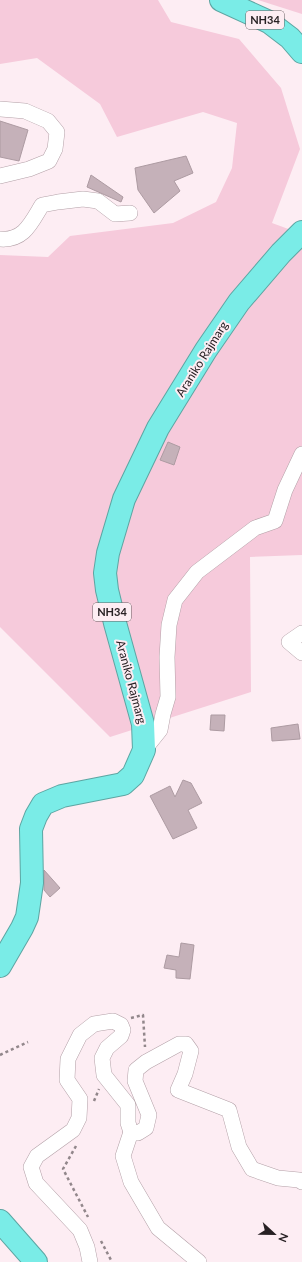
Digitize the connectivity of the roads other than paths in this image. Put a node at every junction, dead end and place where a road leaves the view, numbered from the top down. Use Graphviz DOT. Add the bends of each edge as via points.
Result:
graph roads {
  1 [pos="221,0"];
  2 [pos="302,52"];
  3 [pos="0,109"];
  4 [pos="0,176"];
  5 [pos="130,213"];
  6 [pos="302,232"];
  7 [pos="0,239"];
  8 [pos="302,454"];
  9 [pos="302,633"];
  10 [pos="302,653"];
  11 [pos="144,750"];
  12 [pos="0,966"];
  13 [pos="131,1132"];
  14 [pos="302,1182"];
  15 [pos="0,1221"];
  16 [pos="36,1262"];
  17 [pos="90,1262"];
  18 [pos="199,1262"];
  1 -- 2 [label="highway, NH34" via="269,22 290,38"];
  3 -- 4 [label="street" via="25,111 48,121 57,132 55,149 49,162"];
  5 -- 7 [label="street" via="115,214 98,202 84,200 42,205 31,225 18,236 8,240"];
  6 -- 11 [label="highway, Araniko Rajmarg / NH34" via="239,302 206,350 158,428 122,506 108,553 105,573 115,623 143,724"];
  8 -- 11 [label="street" via="285,490 275,521 255,528 197,572 175,600 169,625 168,697 160,730"];
  9 -- 10 [label="street" via="289,642"];
  11 -- 12 [label="highway, Araniko Rajmarg / NH34" via="133,775 122,784 62,796 43,804 31,829 32,884 27,917"];
  13 -- 14 [label="street" via="138,1133 146,1128 150,1115 135,1081 136,1070 179,1044 186,1044 191,1051 178,1090 229,1110 239,1148 252,1169 278,1178"];
  13 -- 17 [label="street" via="128,1105 104,1075 102,1058 123,1030 121,1025 113,1021 94,1024 80,1035 68,1059 67,1080 80,1099 79,1118 73,1130 37,1156 31,1167 36,1183 80,1230"];
  13 -- 18 [label="street" via="123,1156 131,1182 158,1228"];
  15 -- 16 [label="highway"];
}
